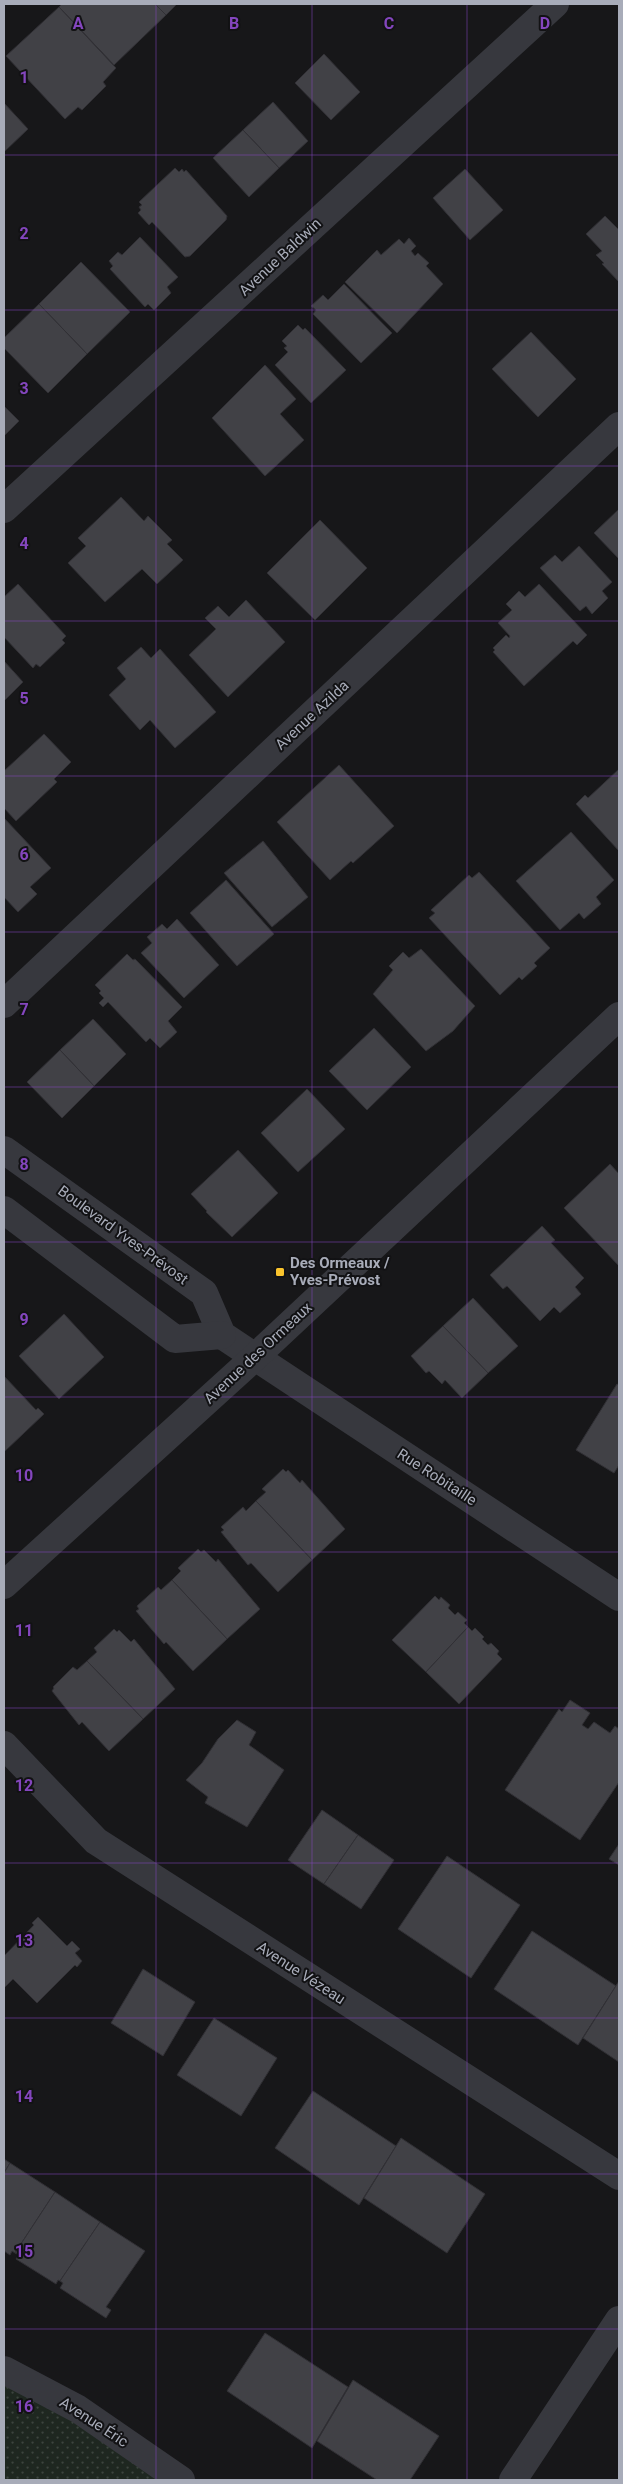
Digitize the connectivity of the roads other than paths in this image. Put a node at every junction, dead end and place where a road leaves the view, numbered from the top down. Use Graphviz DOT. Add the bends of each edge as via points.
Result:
graph roads {
  1 [pos="555,4"];
  2 [pos="619,426"];
  3 [pos="4,510"];
  4 [pos="4,1004"];
  5 [pos="619,1016"];
  6 [pos="4,1150"];
  7 [pos="4,1210"];
  8 [pos="222,1335"];
  9 [pos="255,1357"];
  10 [pos="4,1585"];
  11 [pos="619,1597"];
  12 [pos="4,1745"];
  13 [pos="619,2176"];
  14 [pos="619,2320"];
  15 [pos="4,2370"];
  16 [pos="181,2480"];
  17 [pos="513,2480"];
  1 -- 3 [label="street, Avenue Baldwin"];
  2 -- 4 [label="street, Avenue Azilda"];
  5 -- 9 [label="street, Avenue des Ormeaux"];
  6 -- 8 [label="street, Boulevard Yves-Prévost" via="204,1293"];
  7 -- 8 [label="street" via="175,1339"];
  8 -- 9 [label="street"];
  9 -- 10 [label="street, Avenue des Ormeaux"];
  9 -- 11 [label="street, Rue Robitaille"];
  12 -- 13 [label="street, Avenue Vézeau" via="96,1841"];
  14 -- 17 [label="street"];
  15 -- 16 [label="street, Avenue Éric" via="78,2409"];
}
